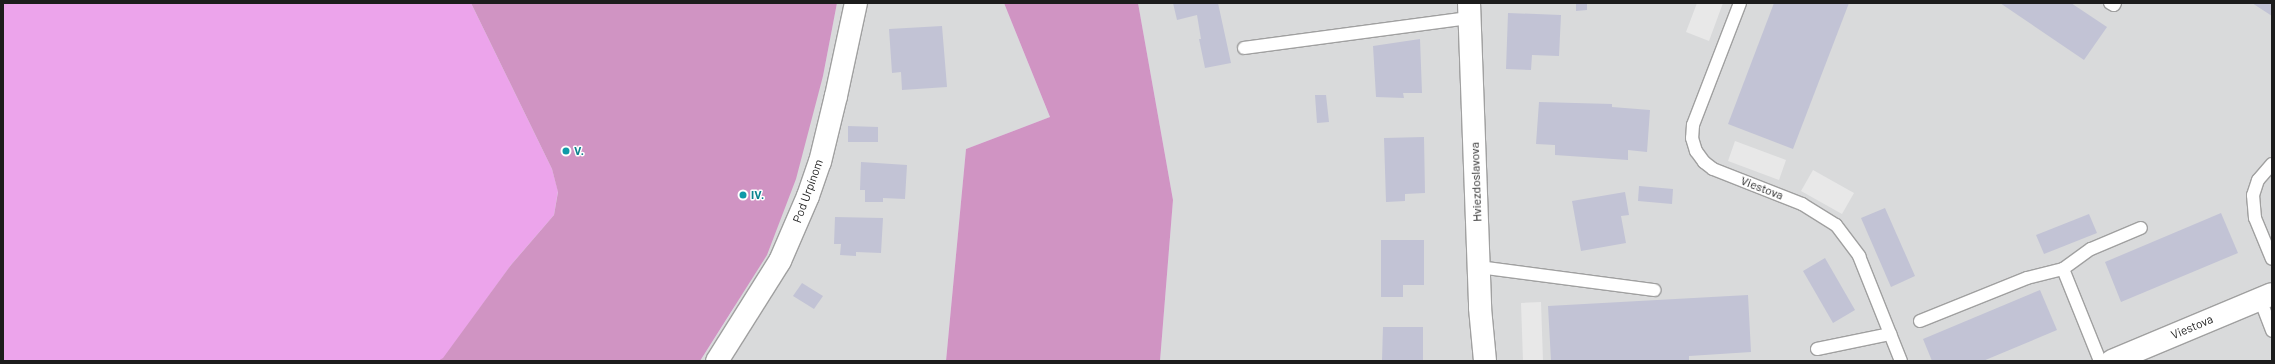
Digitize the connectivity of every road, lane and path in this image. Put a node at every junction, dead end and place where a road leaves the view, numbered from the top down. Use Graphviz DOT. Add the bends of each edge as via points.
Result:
graph roads {
  1 [pos="856,3"];
  2 [pos="1740,3"];
  3 [pos="2110,3"];
  4 [pos="2116,3"];
  5 [pos="1470,10"];
  6 [pos="1244,48"];
  7 [pos="2272,164"];
  8 [pos="2141,228"];
  9 [pos="2272,259"];
  10 [pos="1479,267"];
  11 [pos="2063,269"];
  12 [pos="1654,290"];
  13 [pos="2266,296"];
  14 [pos="1920,321"];
  15 [pos="2272,331"];
  16 [pos="1890,334"];
  17 [pos="1817,349"];
  18 [pos="717,361"];
  19 [pos="1485,361"];
  20 [pos="1901,361"];
  21 [pos="2100,361"];
  22 [pos="2112,361"];
  1 -- 18 [label="street, Pod Urpínom" via="820,162 808,196 780,261"];
  2 -- 16 [label="lane, Viestova" via="1693,125 1692,138 1696,151 1713,169 1802,204 1836,225 1859,256"];
  3 -- 4 [label="lane"];
  5 -- 6 [label="lane"];
  5 -- 10 [label="street, Hviezdoslavova"];
  7 -- 9 [label="lane" via="2258,180 2252,195 2255,218"];
  8 -- 11 [label="lane" via="2091,249"];
  10 -- 12 [label="lane"];
  10 -- 19 [label="street, Hviezdoslavova"];
  11 -- 14 [label="lane" via="2027,278"];
  11 -- 21 [label="lane"];
  13 -- 15 [label="lane"];
  13 -- 22 [label="street, Viestova"];
  16 -- 17 [label="lane"];
  16 -- 20 [label="lane, Viestova"];
}
